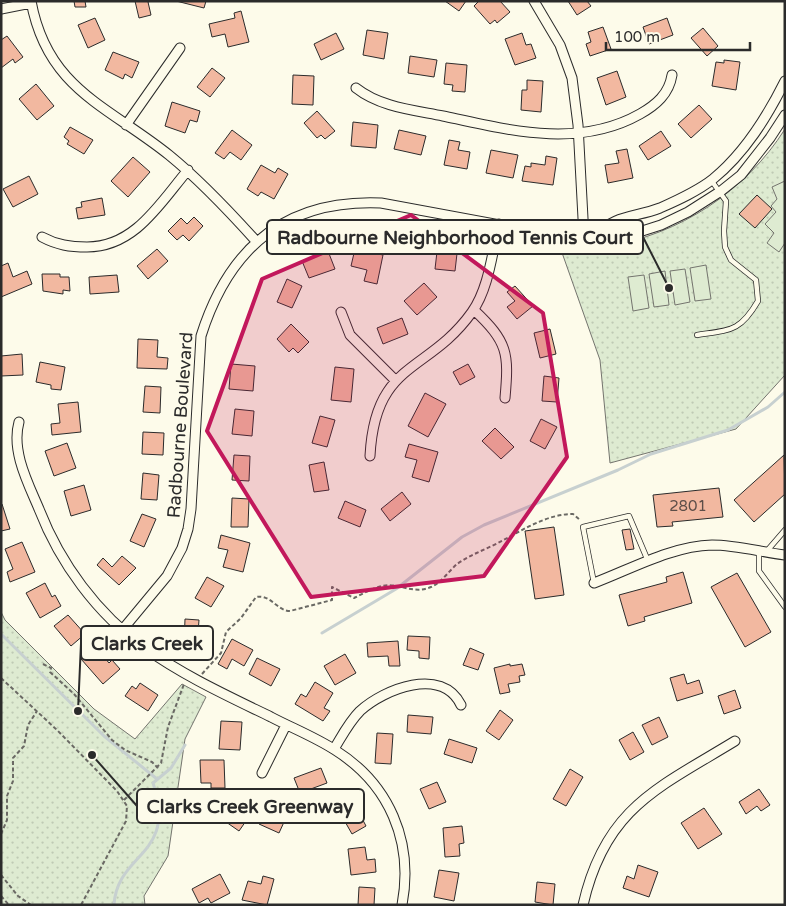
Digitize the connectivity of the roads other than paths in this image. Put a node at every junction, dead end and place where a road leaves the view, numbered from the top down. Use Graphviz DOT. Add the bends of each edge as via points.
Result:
graph roads {
  1 [pos="534,1"];
  2 [pos="31,2"];
  3 [pos="1,9"];
  4 [pos="180,48"];
  5 [pos="672,74"];
  6 [pos="785,81"];
  7 [pos="356,88"];
  8 [pos="785,115"];
  9 [pos="126,125"];
  10 [pos="577,133"];
  11 [pos="188,170"];
  12 [pos="711,180"];
  13 [pos="721,191"];
  14 [pos="499,224"];
  15 [pos="595,236"];
  16 [pos="42,237"];
  17 [pos="584,237"];
  18 [pos="256,241"];
  19 [pos="474,310"];
  20 [pos="341,312"];
  21 [pos="697,335"];
  22 [pos="395,380"];
  23 [pos="504,398"];
  24 [pos="18,422"];
  25 [pos="370,456"];
  26 [pos="785,530"];
  27 [pos="762,552"];
  28 [pos="785,555"];
  29 [pos="649,562"];
  30 [pos="594,584"];
  31 [pos="785,607"];
  32 [pos="122,629"];
  33 [pos="461,705"];
  34 [pos="286,725"];
  35 [pos="735,741"];
  36 [pos="334,749"];
  37 [pos="262,773"];
  38 [pos="402,905"];
  39 [pos="583,905"];
  1 -- 10 [label="street" via="565,57 576,101"];
  2 -- 3 [label="street"];
  2 -- 9 [label="street" via="39,31 58,67 87,98"];
  4 -- 9 [label="street"];
  5 -- 10 [label="street" via="664,94 647,110 606,128"];
  6 -- 12 [label="street" via="751,138"];
  7 -- 10 [label="street" via="371,99 453,118 534,133"];
  8 -- 13 [label="street, Radbourne Boulevard" via="741,175"];
  9 -- 11 [label="street"];
  10 -- 17 [label="street"];
  11 -- 16 [label="street" via="140,227 118,242 73,247 52,243"];
  11 -- 18 [label="street"];
  12 -- 13 [label="lane"];
  12 -- 15 [label="street" via="658,208 607,223"];
  13 -- 15 [label="street, Radbourne Boulevard" via="661,226 614,240"];
  13 -- 21 [label="lane" via="726,201 725,246 731,260 756,280 758,301 744,322 734,329"];
  14 -- 17 [label="street, Radbourne Boulevard" via="560,236"];
  14 -- 18 [label="street, Radbourne Boulevard" via="381,202 350,203 299,214"];
  14 -- 19 [label="street" via="484,286"];
  15 -- 17 [label="street, Radbourne Boulevard"];
  18 -- 32 [label="street, Radbourne Boulevard" via="235,264 217,292 201,336 192,509 182,548 163,581"];
  19 -- 22 [label="street" via="454,334"];
  19 -- 23 [label="street" via="495,330 504,346 508,370"];
  20 -- 22 [label="street" via="350,335"];
  22 -- 25 [label="street" via="377,413"];
  24 -- 32 [label="street" via="16,447 51,537 81,585"];
  26 -- 27 [label="lane"];
  27 -- 28 [label="street"];
  27 -- 29 [label="street" via="734,546 698,546"];
  27 -- 31 [label="lane" via="759,571"];
  29 -- 30 [label="street"];
  29 -- 30 [label="lane" via="629,516 583,527"];
  32 -- 34 [label="street" via="188,675"];
  33 -- 36 [label="street" via="451,691 433,685 392,690 359,712"];
  34 -- 36 [label="street"];
  34 -- 37 [label="street"];
  35 -- 39 [label="street" via="648,793 632,808 604,848 588,884"];
  36 -- 38 [label="street" via="369,777 395,819 406,871"];
}
